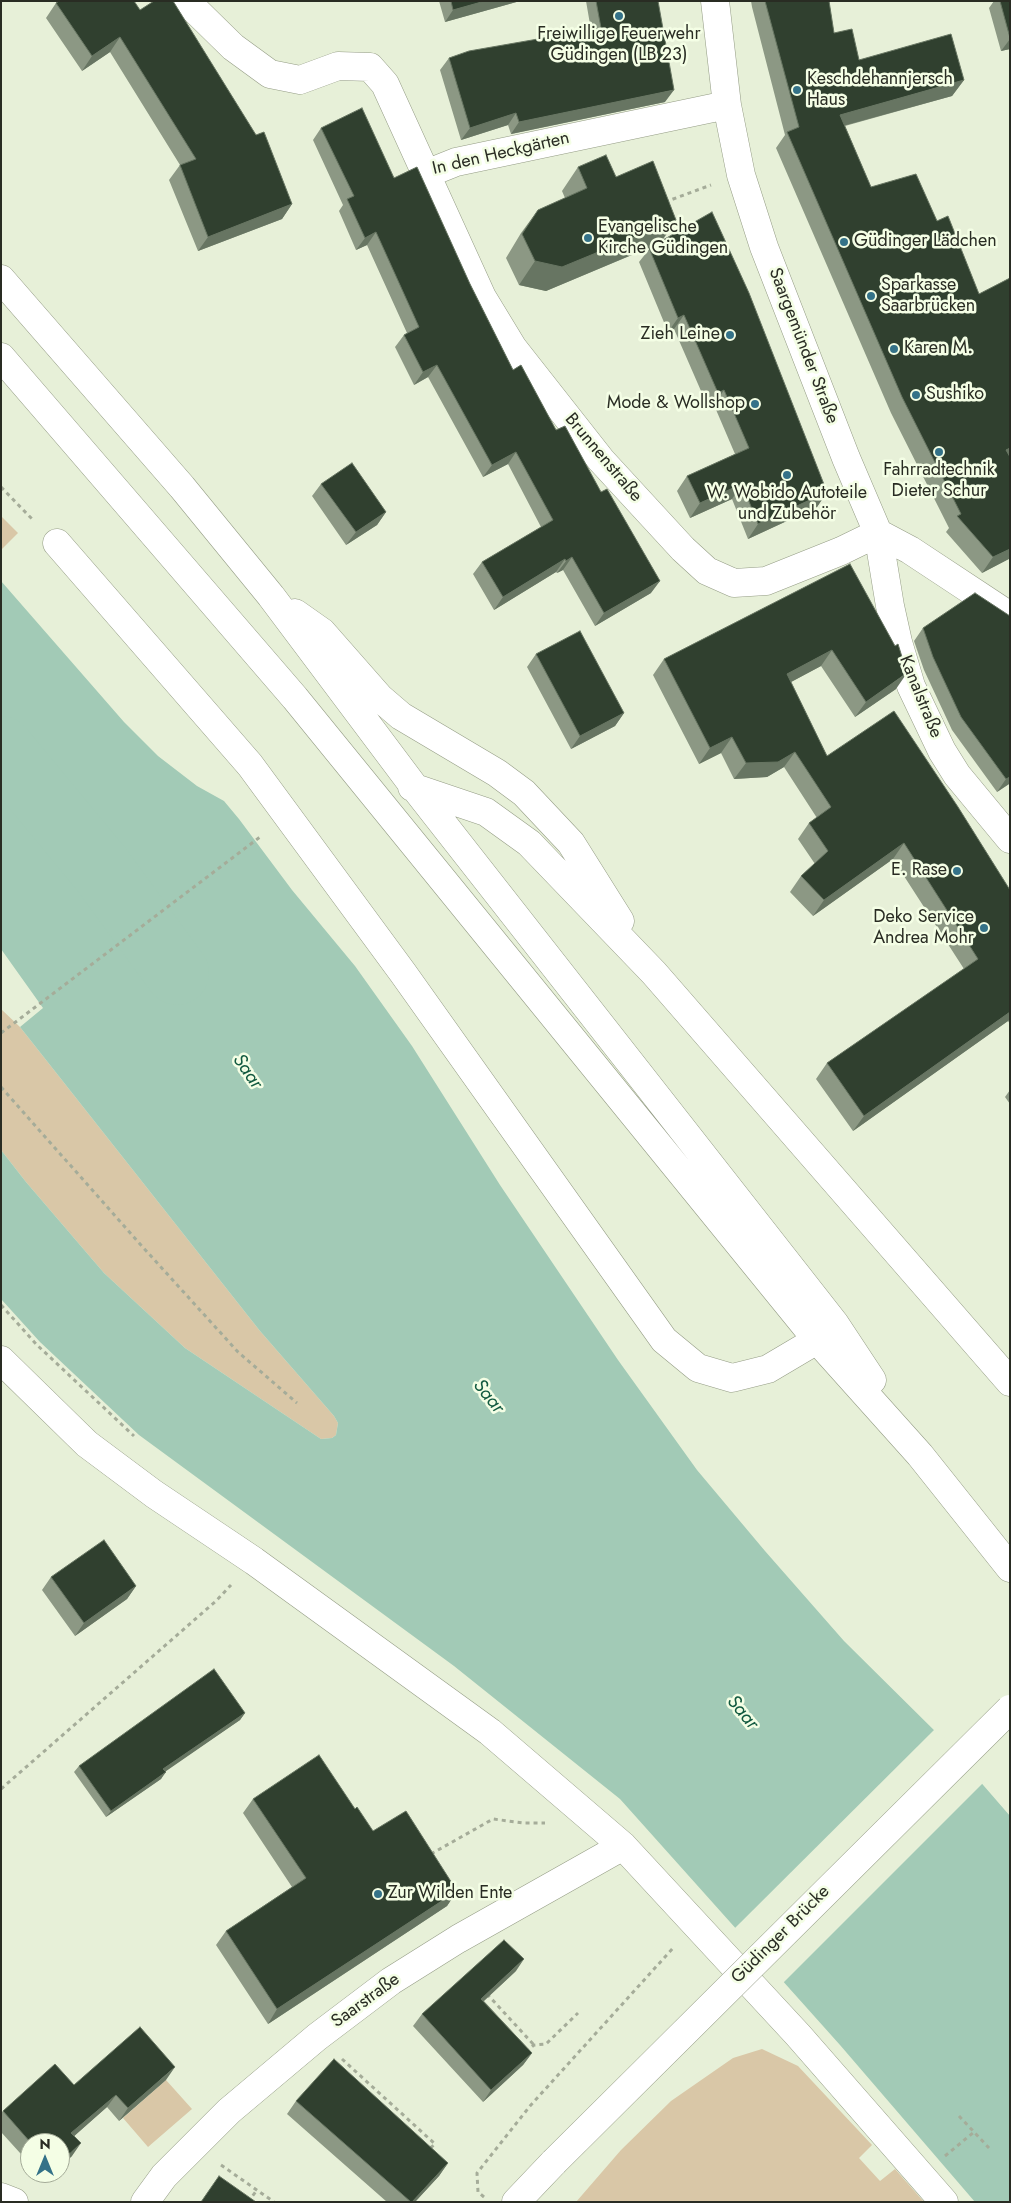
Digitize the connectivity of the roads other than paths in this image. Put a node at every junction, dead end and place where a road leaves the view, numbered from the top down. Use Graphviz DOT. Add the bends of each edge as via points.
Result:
graph roads {
  1 [pos="186,1"];
  2 [pos="715,1"];
  3 [pos="727,105"];
  4 [pos="426,174"];
  5 [pos="1,279"];
  6 [pos="1,357"];
  7 [pos="878,533"];
  8 [pos="57,544"];
  9 [pos="271,596"];
  10 [pos="1010,616"];
  11 [pos="295,698"];
  12 [pos="415,788"];
  13 [pos="1010,839"];
  14 [pos="654,972"];
  15 [pos="818,1340"];
  16 [pos="1,1360"];
  17 [pos="1010,1382"];
  18 [pos="920,1455"];
  19 [pos="1010,1568"];
  20 [pos="1010,1709"];
  21 [pos="623,1846"];
  22 [pos="1,2197"];
  23 [pos="14,2202"];
  24 [pos="145,2202"];
  25 [pos="516,2202"];
  26 [pos="944,2202"];
  1 -- 4 [label="main road, In den Heckgärten" via="233,47 270,74 300,80 338,66 370,67 385,84"];
  2 -- 3 [label="main road, Saargemünder Straße"];
  3 -- 4 [label="main road, In den Heckgärten" via="456,162"];
  3 -- 7 [label="main road, Saargemünder Straße" via="742,175 764,247"];
  4 -- 7 [label="main road, Brunnenstraße" via="482,297 513,348 601,460 707,572 734,583 766,581"];
  5 -- 9 [label="main road" via="182,487"];
  6 -- 11 [label="main road"];
  7 -- 10 [label="main road" via="910,550"];
  7 -- 13 [label="main road, Kanalstraße" via="898,642 915,694 958,775"];
  8 -- 15 [label="main road" via="250,765 403,973 664,1340 698,1368 732,1378 768,1369"];
  9 -- 12 [label="main road"];
  9 -- 14 [label="main road" via="322,632 380,698 402,716 497,773 524,793 571,843"];
  11 -- 12 [label="main road" via="389,780"];
  11 -- 15 [label="main road"];
  12 -- 14 [label="main road" via="486,812 528,843"];
  12 -- 18 [label="main road" via="835,1324"];
  14 -- 17 [label="main road"];
  15 -- 18 [label="main road"];
  16 -- 21 [label="main road" via="87,1444 490,1732"];
  18 -- 19 [label="main road"];
  20 -- 25 [label="main road, Güdinger Brücke, bridge"];
  21 -- 24 [label="main road, Saarstraße" via="391,1981 271,2074 193,2145"];
  21 -- 26 [label="main road" via="798,2035"];
  22 -- 23 [label="main road"];
}
